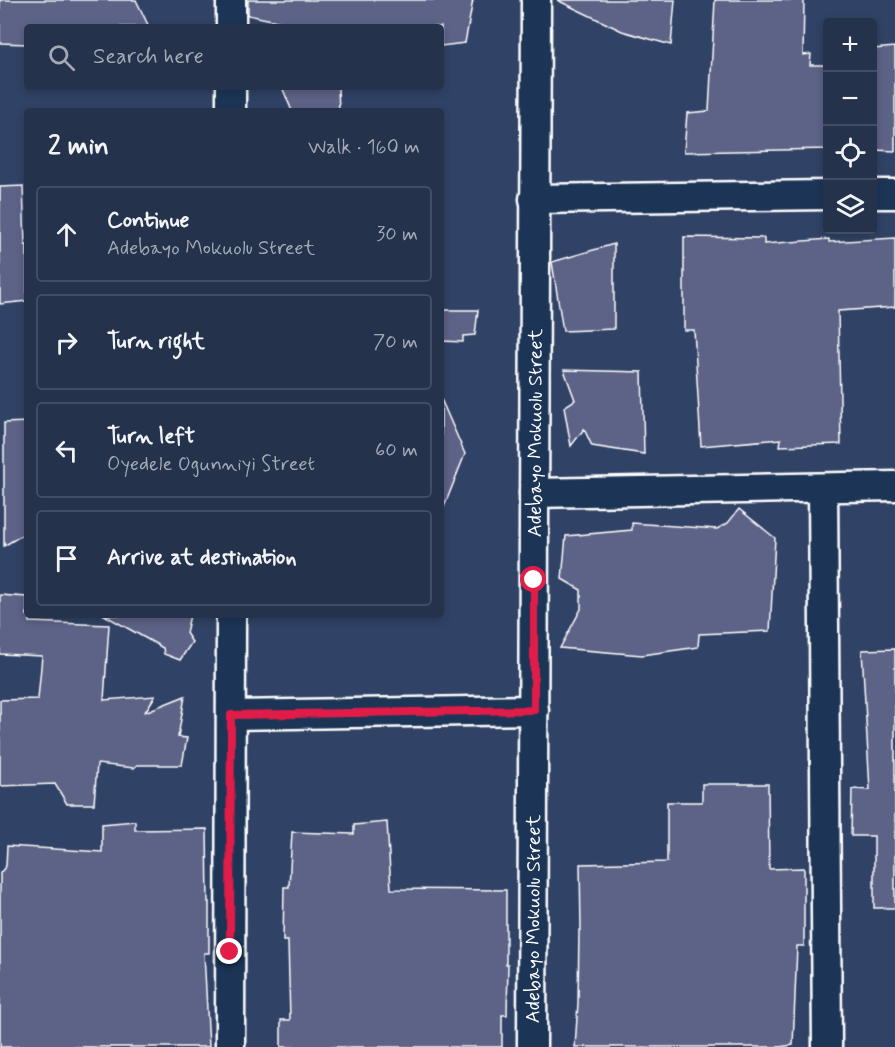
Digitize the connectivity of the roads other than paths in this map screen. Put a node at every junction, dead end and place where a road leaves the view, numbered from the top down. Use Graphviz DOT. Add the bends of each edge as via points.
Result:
graph roads {
  1 [pos="231,0"];
  2 [pos="536,0"];
  3 [pos="231,24"];
  4 [pos="231,90"];
  5 [pos="231,108"];
  6 [pos="877,194"];
  7 [pos="895,194"];
  8 [pos="823,195"];
  9 [pos="534,199"];
  10 [pos="895,486"];
  11 [pos="823,488"];
  12 [pos="534,493"];
  13 [pos="231,618"];
  14 [pos="534,710"];
  15 [pos="231,715"];
  16 [pos="230,1047"];
  17 [pos="532,1047"];
  18 [pos="827,1047"];
  1 -- 3 [label="street"];
  2 -- 9 [label="street, Adebayo Mokuolu Street"];
  4 -- 5 [label="street"];
  6 -- 7 [label="street"];
  8 -- 9 [label="street"];
  9 -- 12 [label="street, Adebayo Mokuolu Street"];
  10 -- 11 [label="street"];
  11 -- 12 [label="street"];
  11 -- 18 [label="street"];
  12 -- 14 [label="street, Adebayo Mokuolu Street"];
  13 -- 15 [label="street"];
  14 -- 15 [label="street"];
  14 -- 17 [label="street, Adebayo Mokuolu Street"];
  15 -- 16 [label="street"];
}
